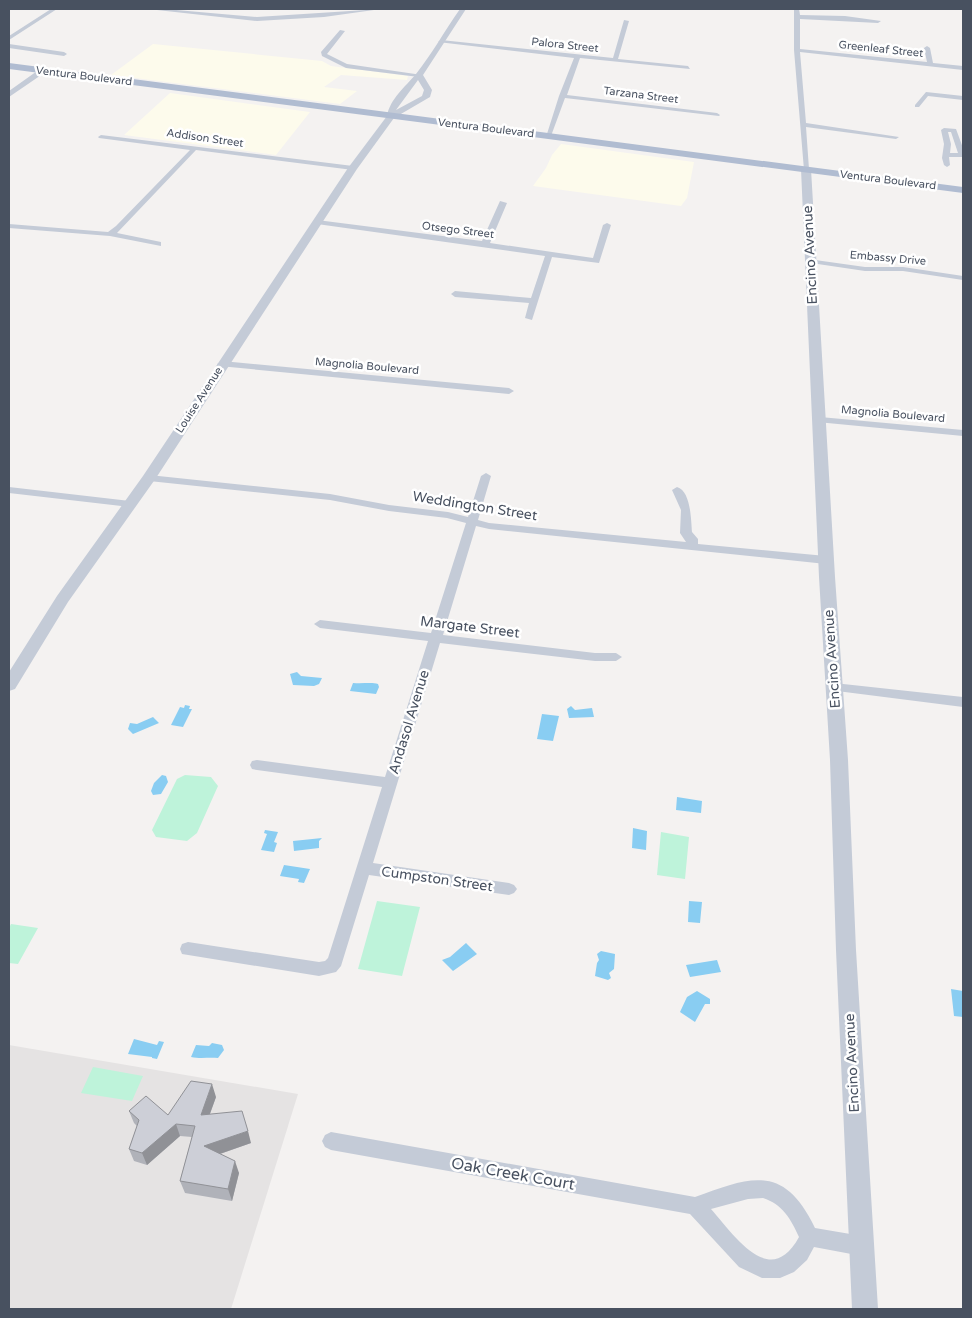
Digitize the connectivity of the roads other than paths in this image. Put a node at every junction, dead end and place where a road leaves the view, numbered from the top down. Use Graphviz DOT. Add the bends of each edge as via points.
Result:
graph roads {
  1 [pos="54,9"];
  2 [pos="151,9"];
  3 [pos="378,9"];
  4 [pos="463,9"];
  5 [pos="797,9"];
  6 [pos="797,17"];
  7 [pos="626,21"];
  8 [pos="878,21"];
  9 [pos="342,31"];
  10 [pos="9,38"];
  11 [pos="441,42"];
  12 [pos="9,46"];
  13 [pos="927,48"];
  14 [pos="797,50"];
  15 [pos="64,54"];
  16 [pos="578,56"];
  17 [pos="615,60"];
  18 [pos="930,64"];
  19 [pos="9,66"];
  20 [pos="688,68"];
  21 [pos="963,68"];
  22 [pos="43,71"];
  23 [pos="420,75"];
  24 [pos="9,95"];
  25 [pos="562,96"];
  26 [pos="963,98"];
  27 [pos="917,106"];
  28 [pos="717,114"];
  29 [pos="391,116"];
  30 [pos="802,125"];
  31 [pos="548,136"];
  32 [pos="101,137"];
  33 [pos="896,137"];
  34 [pos="947,142"];
  35 [pos="958,142"];
  36 [pos="195,148"];
  37 [pos="946,155"];
  38 [pos="947,165"];
  39 [pos="354,166"];
  40 [pos="806,169"];
  41 [pos="963,190"];
  42 [pos="503,203"];
  43 [pos="316,222"];
  44 [pos="607,225"];
  45 [pos="9,226"];
  46 [pos="110,234"];
  47 [pos="158,244"];
  48 [pos="485,244"];
  49 [pos="549,254"];
  50 [pos="811,261"];
  51 [pos="963,278"];
  52 [pos="455,294"];
  53 [pos="534,301"];
  54 [pos="528,318"];
  55 [pos="222,364"];
  56 [pos="509,392"];
  57 [pos="820,420"];
  58 [pos="963,433"];
  59 [pos="486,476"];
  60 [pos="149,478"];
  61 [pos="9,490"];
  62 [pos="677,490"];
  63 [pos="130,504"];
  64 [pos="471,522"];
  65 [pos="686,533"];
  66 [pos="679,544"];
  67 [pos="692,545"];
  68 [pos="826,560"];
  69 [pos="320,624"];
  70 [pos="436,637"];
  71 [pos="616,657"];
  72 [pos="9,685"];
  73 [pos="834,687"];
  74 [pos="963,702"];
  75 [pos="257,765"];
  76 [pos="391,783"];
  77 [pos="365,868"];
  78 [pos="509,889"];
  79 [pos="188,949"];
  80 [pos="330,1141"];
  81 [pos="695,1206"];
  82 [pos="809,1237"];
  83 [pos="862,1246"];
  84 [pos="865,1309"];
  1 -- 10 [label="street"];
  2 -- 3 [label="street" via="257,20"];
  4 -- 11 [label="street, Louise Avenue"];
  5 -- 6 [label="street, Encino Avenue"];
  6 -- 8 [label="street"];
  6 -- 14 [label="street, Encino Avenue"];
  7 -- 17 [label="street"];
  9 -- 23 [label="street" via="323,54 346,66"];
  11 -- 16 [label="street, Palora Street"];
  11 -- 23 [label="street, Louise Avenue"];
  12 -- 15 [label="street"];
  13 -- 18 [label="street"];
  14 -- 18 [label="street, Greenleaf Street"];
  14 -- 30 [label="street, Encino Avenue"];
  16 -- 17 [label="street, Palora Street"];
  16 -- 25 [label="street"];
  17 -- 20 [label="street, Palora Street"];
  18 -- 21 [label="street, Greenleaf Street"];
  19 -- 22 [label="main road, Ventura Boulevard"];
  22 -- 24 [label="street"];
  22 -- 29 [label="main road, Ventura Boulevard"];
  23 -- 29 [label="street, Louise Avenue" via="403,93"];
  23 -- 29 [label="street, Louise Avenue" via="428,90 426,97"];
  25 -- 28 [label="street, Tarzana Street"];
  25 -- 31 [label="street"];
  26 -- 27 [label="street" via="928,94"];
  29 -- 31 [label="main road, Ventura Boulevard"];
  29 -- 39 [label="street, Louise Avenue"];
  30 -- 33 [label="street"];
  30 -- 40 [label="street, Encino Avenue"];
  31 -- 40 [label="main road, Ventura Boulevard"];
  32 -- 36 [label="street, Addison Street"];
  34 -- 35 [label="street"];
  34 -- 35 [label="street" via="946,128 954,130"];
  34 -- 37 [label="street"];
  35 -- 37 [label="street" via="962,156"];
  36 -- 39 [label="street, Addison Street"];
  36 -- 46 [label="street"];
  37 -- 38 [label="street"];
  39 -- 43 [label="street, Louise Avenue"];
  40 -- 41 [label="main road, Ventura Boulevard"];
  40 -- 50 [label="street, Encino Avenue"];
  42 -- 48 [label="street"];
  43 -- 48 [label="street, Otsego Street"];
  43 -- 55 [label="street, Louise Avenue"];
  44 -- 49 [label="street, Otsego Street" via="596,261"];
  45 -- 46 [label="street"];
  46 -- 47 [label="street"];
  48 -- 49 [label="street, Otsego Street"];
  49 -- 53 [label="street"];
  50 -- 51 [label="street, Embassy Drive"];
  50 -- 57 [label="street, Encino Avenue"];
  52 -- 53 [label="street"];
  53 -- 54 [label="street"];
  55 -- 56 [label="street, Magnolia Boulevard"];
  55 -- 60 [label="street, Louise Avenue"];
  57 -- 58 [label="street, Magnolia Boulevard"];
  57 -- 68 [label="street, Encino Avenue"];
  59 -- 64 [label="street, Andasol Avenue"];
  60 -- 63 [label="street, Louise Avenue"];
  60 -- 64 [label="street, Weddington Street" via="330,497 448,515"];
  61 -- 63 [label="street"];
  62 -- 65 [label="street" via="686,510"];
  63 -- 72 [label="street, Louise Avenue" via="62,600"];
  64 -- 66 [label="street, Weddington Street"];
  64 -- 70 [label="street, Andasol Avenue"];
  65 -- 66 [label="street"];
  65 -- 67 [label="street" via="692,539"];
  66 -- 67 [label="street, Weddington Street"];
  67 -- 68 [label="street, Weddington Street"];
  68 -- 73 [label="street, Encino Avenue"];
  69 -- 70 [label="street, Margate Street"];
  70 -- 71 [label="street, Margate Street"];
  70 -- 76 [label="street, Andasol Avenue"];
  73 -- 74 [label="street"];
  73 -- 83 [label="street, Encino Avenue"];
  75 -- 76 [label="street"];
  76 -- 77 [label="street, Andasol Avenue"];
  77 -- 78 [label="street, Cumpston Street"];
  77 -- 79 [label="street, Andasol Avenue" via="335,961 330,967 319,969"];
  80 -- 81 [label="street, Oak Creek Court"];
  81 -- 82 [label="street" via="736,1191 774,1191 792,1203"];
  81 -- 82 [label="street" via="752,1264 772,1271 793,1264"];
  82 -- 83 [label="street"];
  83 -- 84 [label="street, Encino Avenue"];
}
